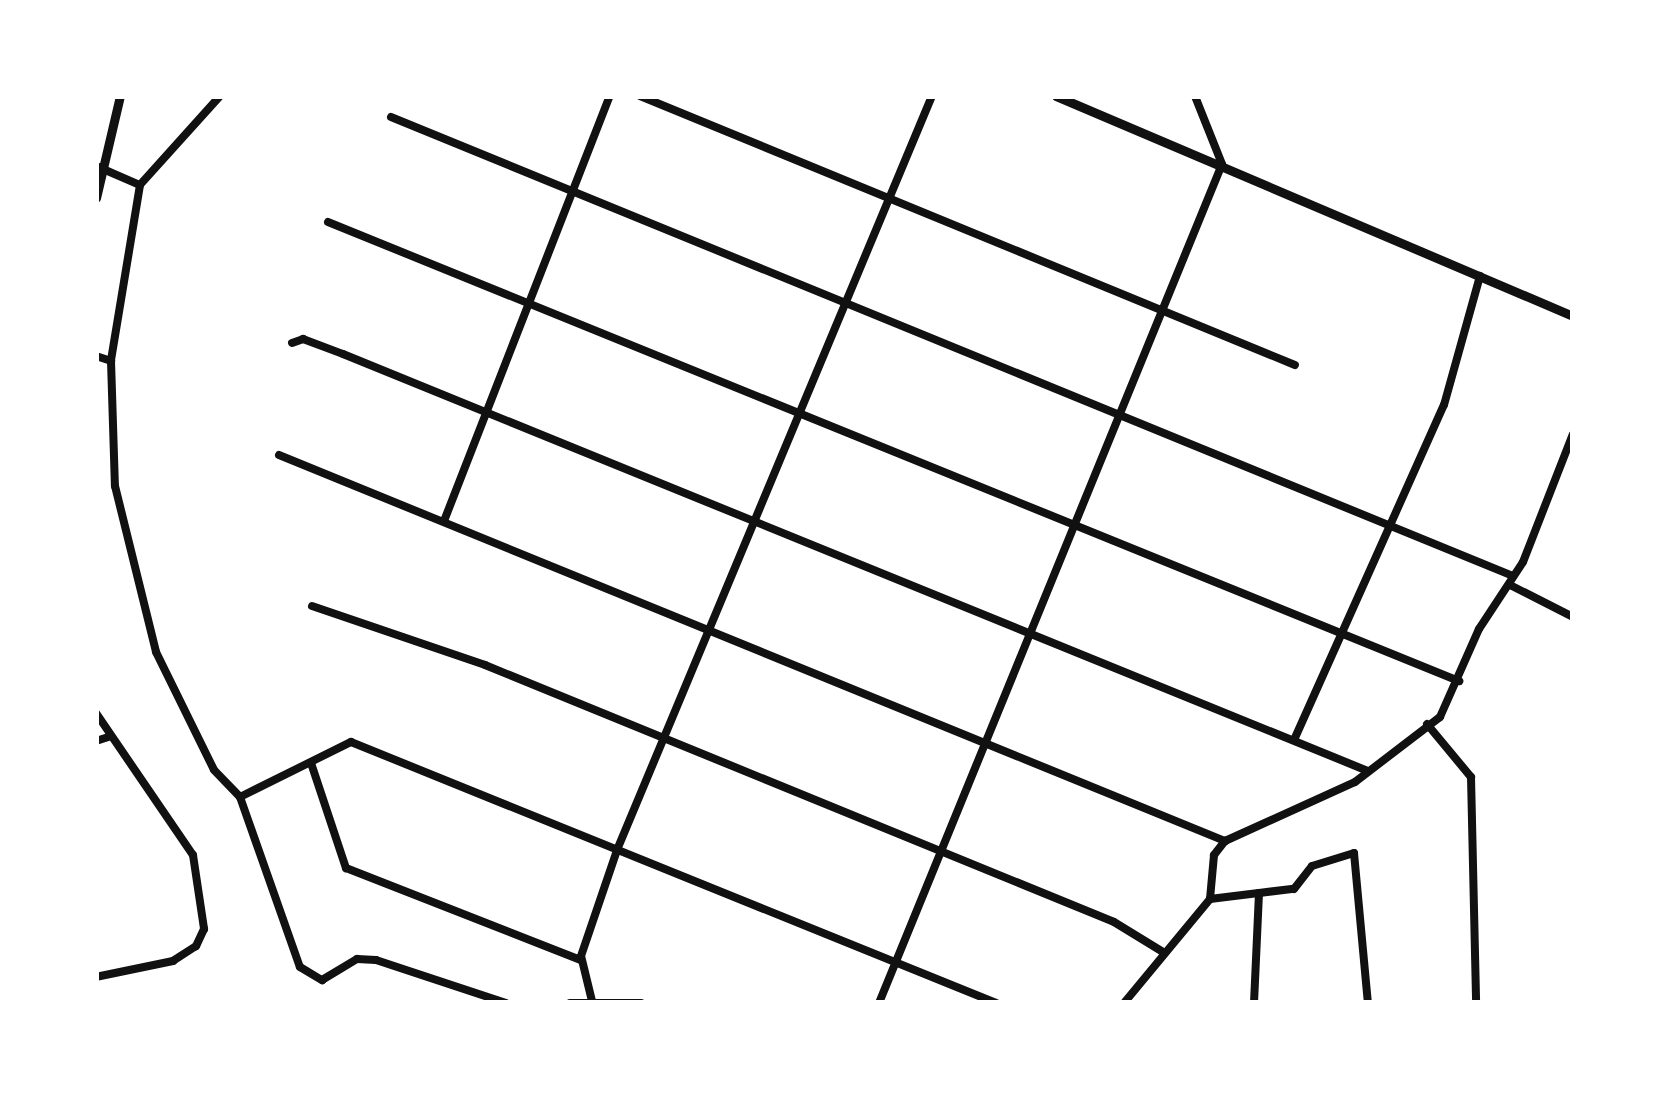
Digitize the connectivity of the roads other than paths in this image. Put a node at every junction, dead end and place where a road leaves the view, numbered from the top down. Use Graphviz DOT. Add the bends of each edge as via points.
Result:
graph roads {
  1 [pos="120,96"];
  2 [pos="220,96"];
  3 [pos="610,96"];
  4 [pos="640,96"];
  5 [pos="932,96"];
  6 [pos="1056,96"];
  7 [pos="1196,96"];
  8 [pos="391,117"];
  9 [pos="1222,164"];
  10 [pos="100,168"];
  11 [pos="140,185"];
  12 [pos="573,192"];
  13 [pos="890,195"];
  14 [pos="96,198"];
  15 [pos="328,222"];
  16 [pos="1480,275"];
  17 [pos="844,303"];
  18 [pos="529,305"];
  19 [pos="1162,309"];
  20 [pos="1573,316"];
  21 [pos="292,344"];
  22 [pos="96,356"];
  23 [pos="111,361"];
  24 [pos="1294,365"];
  25 [pos="487,413"];
  26 [pos="797,413"];
  27 [pos="1119,415"];
  28 [pos="1573,434"];
  29 [pos="279,455"];
  30 [pos="444,521"];
  31 [pos="754,521"];
  32 [pos="1072,524"];
  33 [pos="1386,525"];
  34 [pos="1512,581"];
  35 [pos="312,606"];
  36 [pos="1573,617"];
  37 [pos="708,629"];
  38 [pos="1029,633"];
  39 [pos="1337,633"];
  40 [pos="1459,681"];
  41 [pos="96,713"];
  42 [pos="1427,724"];
  43 [pos="108,737"];
  44 [pos="664,739"];
  45 [pos="1294,740"];
  46 [pos="96,741"];
  47 [pos="982,741"];
  48 [pos="311,762"];
  49 [pos="1368,771"];
  50 [pos="240,797"];
  51 [pos="1225,841"];
  52 [pos="617,850"];
  53 [pos="936,850"];
  54 [pos="1259,893"];
  55 [pos="1210,899"];
  56 [pos="1163,952"];
  57 [pos="581,960"];
  58 [pos="895,963"];
  59 [pos="96,977"];
  60 [pos="592,1001"];
  61 [pos="1127,1002"];
  62 [pos="506,1003"];
  63 [pos="571,1003"];
  64 [pos="641,1003"];
  65 [pos="879,1003"];
  66 [pos="996,1003"];
  67 [pos="1254,1003"];
  68 [pos="1368,1003"];
  69 [pos="1476,1003"];
  1 -- 10 [label="street"];
  2 -- 11 [label="street"];
  3 -- 12 [label="street"];
  4 -- 13 [label="street"];
  5 -- 13 [label="street"];
  6 -- 9 [label="street"];
  7 -- 9 [label="street"];
  8 -- 12 [label="street"];
  9 -- 16 [label="street"];
  9 -- 19 [label="street"];
  10 -- 11 [label="street"];
  10 -- 14 [label="street"];
  11 -- 23 [label="street"];
  12 -- 17 [label="street"];
  12 -- 18 [label="street"];
  13 -- 17 [label="street"];
  13 -- 19 [label="street"];
  15 -- 18 [label="street"];
  16 -- 20 [label="street"];
  16 -- 33 [label="street" via="1444,405"];
  17 -- 26 [label="street"];
  17 -- 27 [label="street"];
  18 -- 25 [label="street"];
  18 -- 26 [label="street"];
  19 -- 24 [label="street"];
  19 -- 27 [label="street"];
  21 -- 25 [label="street" via="303,339"];
  22 -- 23 [label="street"];
  23 -- 50 [label="street" via="115,486 157,652 214,770"];
  25 -- 30 [label="street"];
  25 -- 31 [label="street"];
  26 -- 31 [label="street"];
  26 -- 32 [label="street"];
  27 -- 32 [label="street"];
  27 -- 33 [label="street"];
  28 -- 34 [label="street"];
  29 -- 30 [label="street"];
  30 -- 37 [label="street"];
  31 -- 37 [label="street"];
  31 -- 38 [label="street"];
  32 -- 38 [label="street"];
  32 -- 39 [label="street"];
  33 -- 34 [label="street"];
  33 -- 39 [label="street"];
  34 -- 36 [label="street"];
  34 -- 40 [label="street" via="1479,629"];
  35 -- 44 [label="street" via="485,664"];
  37 -- 44 [label="street"];
  37 -- 47 [label="street"];
  38 -- 45 [label="street"];
  38 -- 47 [label="street"];
  39 -- 40 [label="street"];
  39 -- 45 [label="street"];
  40 -- 42 [label="street"];
  41 -- 43 [label="street"];
  42 -- 49 [label="street"];
  42 -- 69 [label="street" via="1472,777"];
  43 -- 46 [label="street"];
  43 -- 59 [label="street" via="193,855 204,929 196,946 173,961"];
  44 -- 52 [label="street"];
  44 -- 53 [label="street"];
  45 -- 49 [label="street"];
  47 -- 51 [label="street"];
  47 -- 53 [label="street"];
  48 -- 50 [label="street"];
  48 -- 52 [label="street" via="351,742"];
  48 -- 57 [label="street" via="346,868"];
  49 -- 51 [label="street"];
  50 -- 62 [label="street" via="299,967 322,980 357,959 376,960"];
  51 -- 55 [label="street" via="1214,855"];
  52 -- 57 [label="street"];
  52 -- 58 [label="street"];
  53 -- 56 [label="street" via="1114,922"];
  53 -- 58 [label="street"];
  54 -- 55 [label="street"];
  54 -- 67 [label="street"];
  54 -- 68 [label="street" via="1294,889 1312,866 1354,853"];
  55 -- 56 [label="street"];
  56 -- 61 [label="street"];
  57 -- 60 [label="street"];
  58 -- 65 [label="street"];
  58 -- 66 [label="street"];
  60 -- 63 [label="street"];
  60 -- 64 [label="street"];
}
